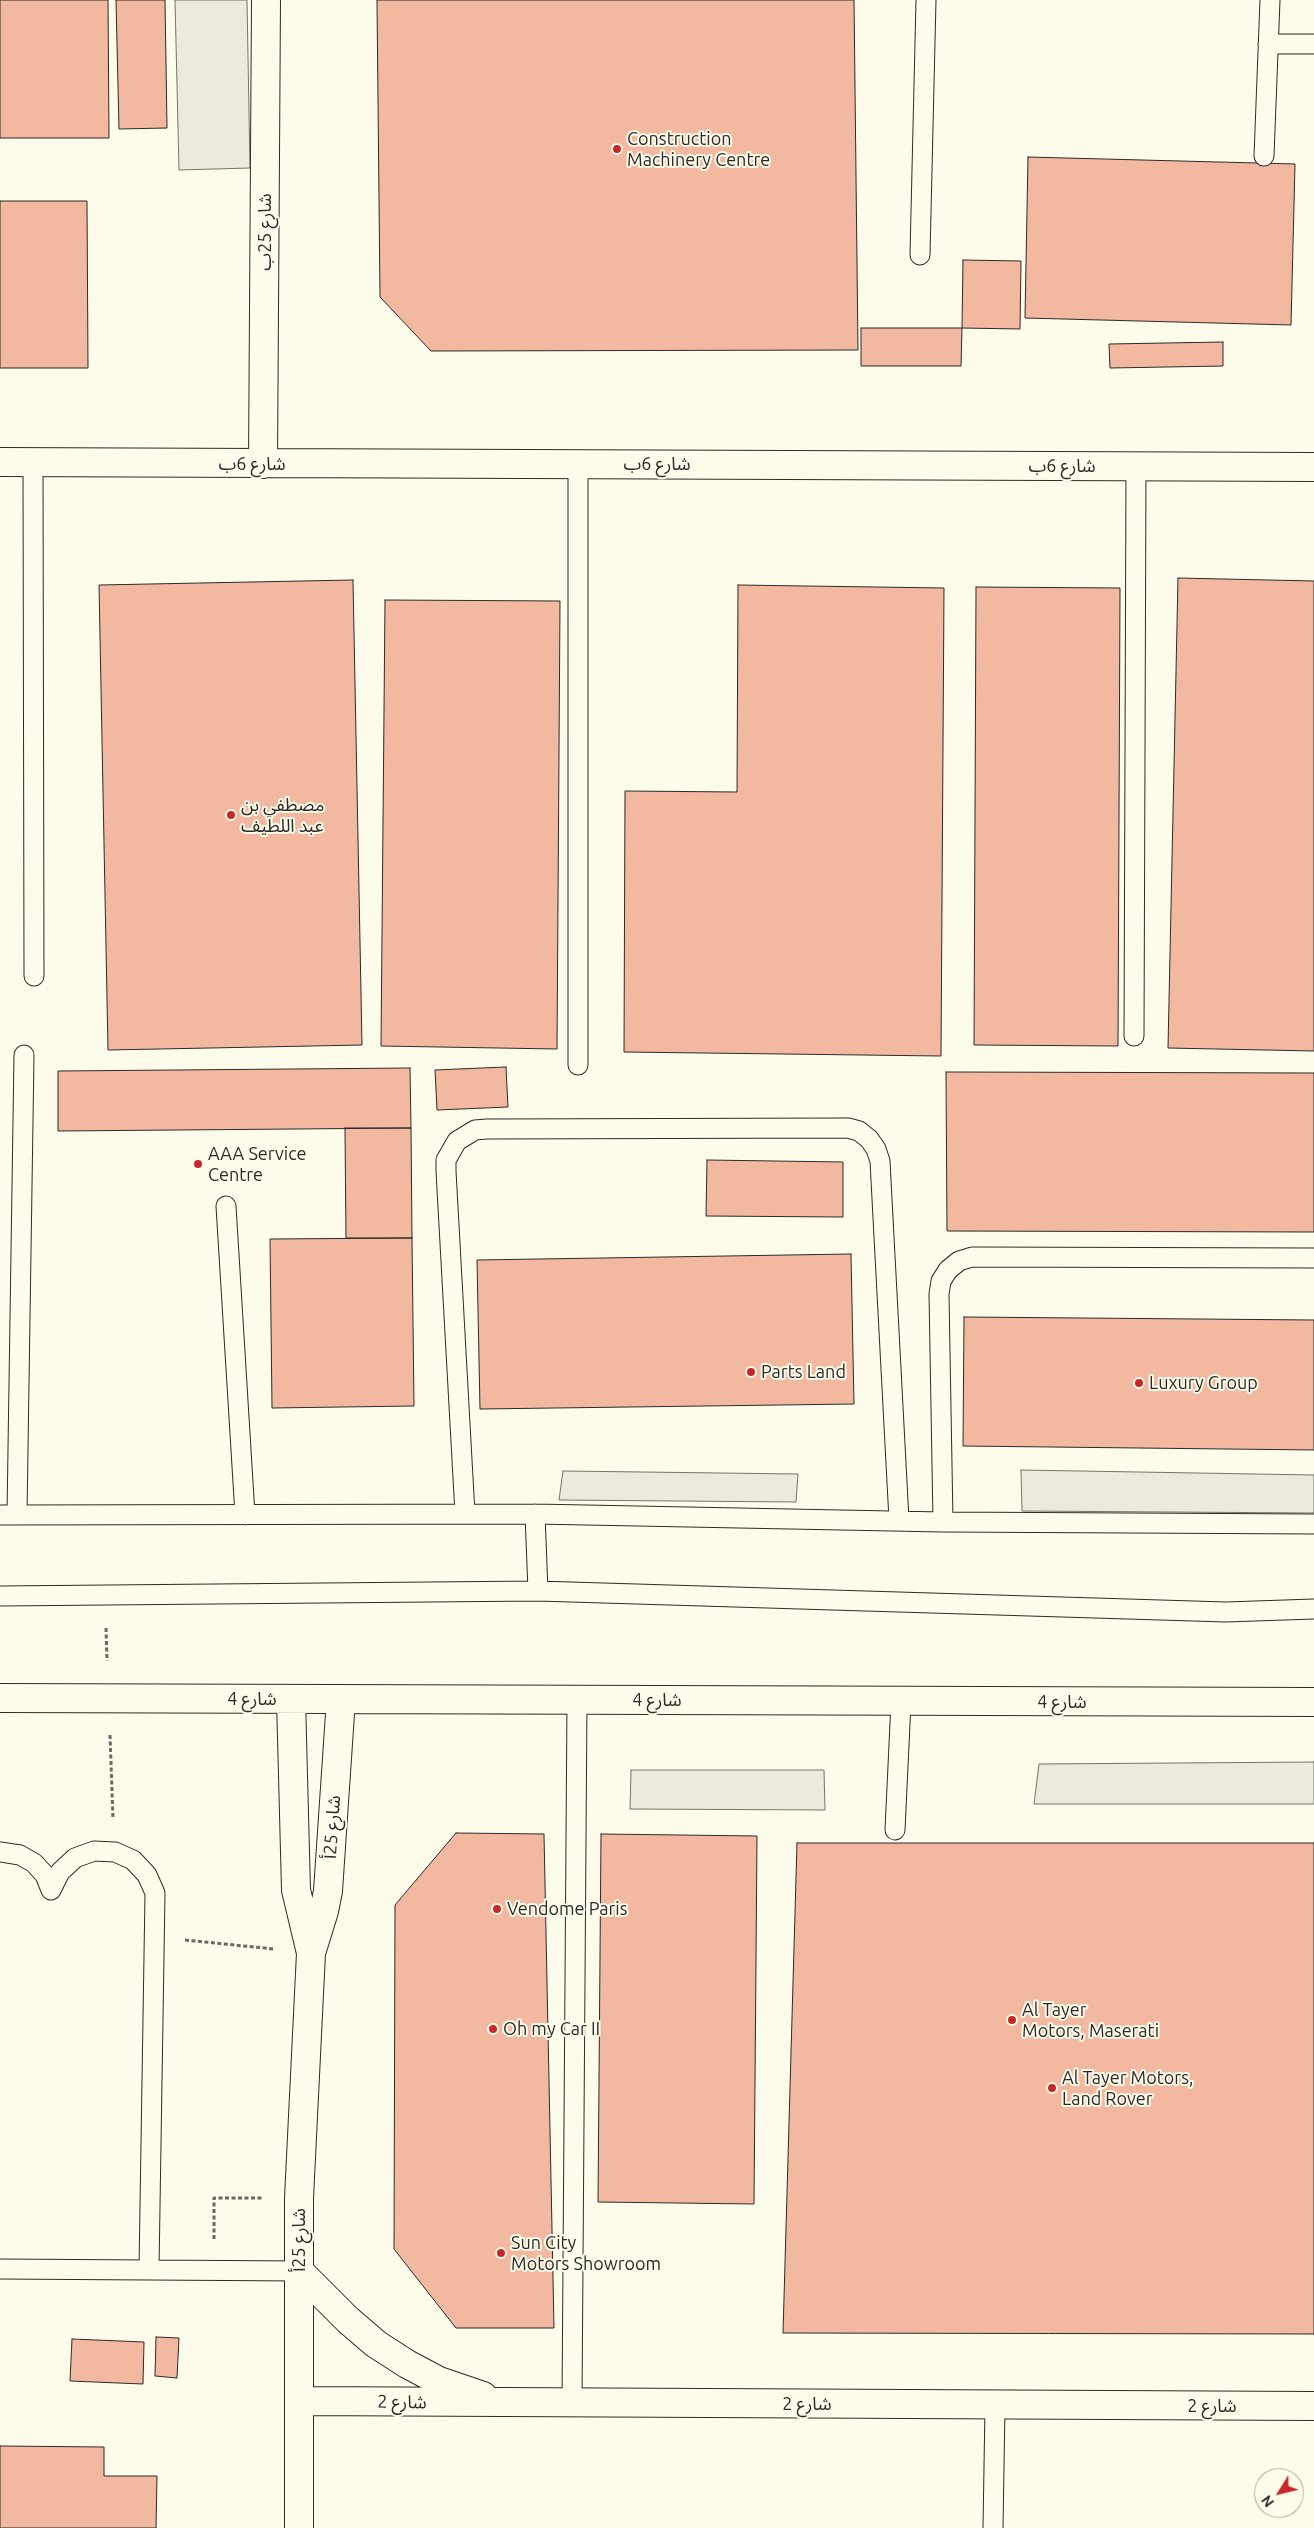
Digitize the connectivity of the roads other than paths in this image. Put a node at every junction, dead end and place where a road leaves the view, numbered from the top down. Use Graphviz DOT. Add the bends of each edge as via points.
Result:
graph roads {
  1 [pos="266,0"];
  2 [pos="926,0"];
  3 [pos="1270,0"];
  4 [pos="1268,44"];
  5 [pos="1314,44"];
  6 [pos="1264,156"];
  7 [pos="920,255"];
  8 [pos="0,462"];
  9 [pos="33,462"];
  10 [pos="578,463"];
  11 [pos="263,464"];
  12 [pos="1136,466"];
  13 [pos="1314,467"];
  14 [pos="34,976"];
  15 [pos="1134,1036"];
  16 [pos="24,1055"];
  17 [pos="578,1065"];
  18 [pos="226,1206"];
  19 [pos="1314,1258"];
  20 [pos="465,1514"];
  21 [pos="535,1514"];
  22 [pos="9,1515"];
  23 [pos="246,1515"];
  24 [pos="899,1520"];
  25 [pos="944,1522"];
  26 [pos="1314,1524"];
  27 [pos="538,1591"];
  28 [pos="0,1596"];
  29 [pos="1314,1609"];
  30 [pos="291,1699"];
  31 [pos="341,1699"];
  32 [pos="577,1700"];
  33 [pos="5,1702"];
  34 [pos="901,1702"];
  35 [pos="1314,1702"];
  36 [pos="895,1830"];
  37 [pos="0,1852"];
  38 [pos="311,1953"];
  39 [pos="0,2269"];
  40 [pos="149,2269"];
  41 [pos="299,2270"];
  42 [pos="300,2401"];
  43 [pos="572,2403"];
  44 [pos="509,2404"];
  45 [pos="995,2406"];
  46 [pos="1314,2406"];
  47 [pos="299,2528"];
  48 [pos="993,2528"];
  1 -- 11 [label="street, شارع 25ب"];
  2 -- 7 [label="lane"];
  3 -- 4 [label="lane"];
  4 -- 5 [label="lane"];
  4 -- 6 [label="lane"];
  8 -- 9 [label="street, شارع 6ب"];
  9 -- 11 [label="street, شارع 6ب"];
  9 -- 14 [label="lane"];
  10 -- 11 [label="street, شارع 6ب"];
  10 -- 12 [label="street, شارع 6ب"];
  10 -- 17 [label="lane"];
  12 -- 13 [label="street, شارع 6ب"];
  12 -- 15 [label="lane"];
  16 -- 22 [label="lane"];
  18 -- 23 [label="lane"];
  19 -- 25 [label="lane" via="972,1257 959,1261 948,1270 938,1294"];
  20 -- 21 [label="lane"];
  20 -- 23 [label="lane"];
  20 -- 24 [label="lane" via="446,1171 446,1160 457,1141 475,1130 486,1129 848,1128 869,1139 880,1161"];
  21 -- 24 [label="lane"];
  21 -- 27 [label="lane"];
  22 -- 23 [label="lane"];
  24 -- 25 [label="lane"];
  25 -- 26 [label="lane"];
  27 -- 28 [label="lane"];
  27 -- 29 [label="lane" via="1226,1612"];
  30 -- 31 [label="street, شارع 4"];
  30 -- 33 [label="street, شارع 4"];
  30 -- 38 [label="street, شارع 25أ" via="296,1890"];
  31 -- 32 [label="street, شارع 4"];
  31 -- 38 [label="street, شارع 25أ" via="328,1891"];
  32 -- 34 [label="street, شارع 4"];
  32 -- 43 [label="lane"];
  34 -- 35 [label="street, شارع 4"];
  34 -- 36 [label="lane"];
  37 -- 40 [label="lane" via="20,1855 34,1863 51,1890 60,1872 75,1858 94,1852 115,1852 133,1860 147,1875 156,1894"];
  38 -- 41 [label="street, شارع 25أ" via="299,2198"];
  39 -- 40 [label="lane"];
  40 -- 41 [label="lane"];
  41 -- 42 [label="street, شارع 25أ"];
  41 -- 44 [label="street" via="348,2320 407,2364 439,2381"];
  42 -- 44 [label="street, شارع 2"];
  42 -- 47 [label="street, شارع 25أ"];
  43 -- 44 [label="street, شارع 2"];
  43 -- 45 [label="street, شارع 2"];
  45 -- 46 [label="street, شارع 2"];
  45 -- 48 [label="lane"];
}
